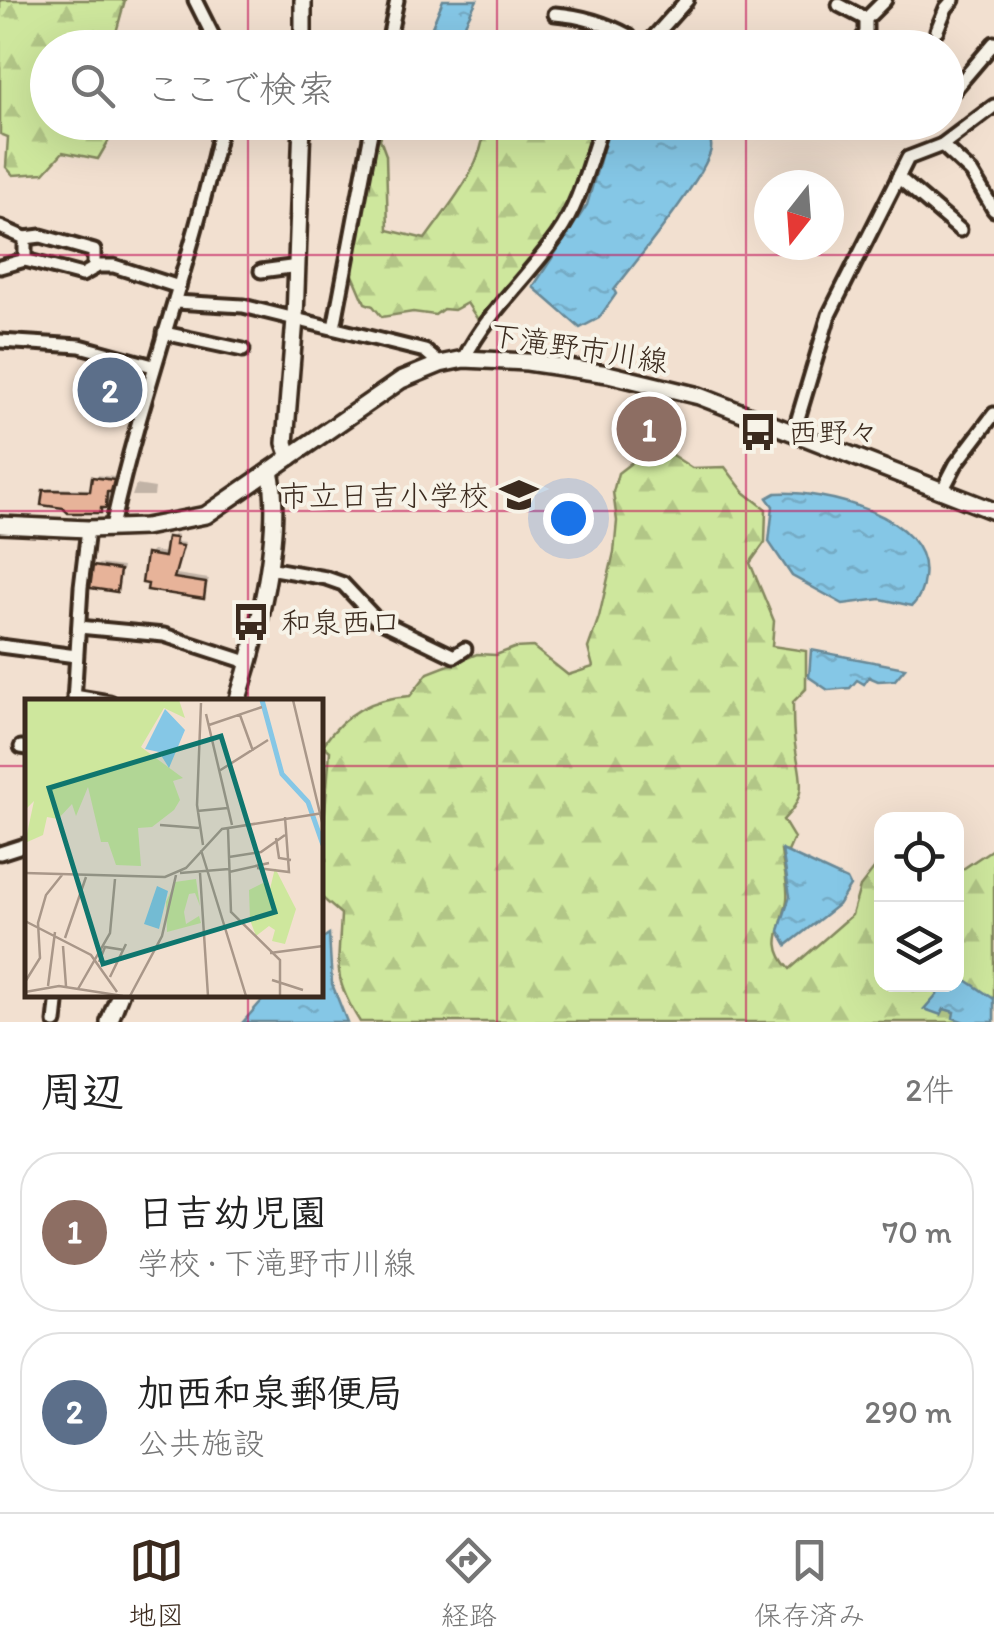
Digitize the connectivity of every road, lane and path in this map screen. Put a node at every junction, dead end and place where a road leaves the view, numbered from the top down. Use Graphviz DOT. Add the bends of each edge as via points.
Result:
graph roads {
  1 [pos="195,0"];
  2 [pos="302,0"];
  3 [pos="398,0"];
  4 [pos="687,0"];
  5 [pos="885,0"];
  6 [pos="954,0"];
  7 [pos="838,5"];
  8 [pos="555,14"];
  9 [pos="866,19"];
  10 [pos="210,30"];
  11 [pos="303,30"];
  12 [pos="391,30"];
  13 [pos="619,30"];
  14 [pos="660,30"];
  15 [pos="866,30"];
  16 [pos="936,30"];
  17 [pos="994,43"];
  18 [pos="964,81"];
  19 [pos="994,106"];
  20 [pos="964,128"];
  21 [pos="215,140"];
  22 [pos="302,140"];
  23 [pos="371,140"];
  24 [pos="598,140"];
  25 [pos="949,140"];
  26 [pos="942,145"];
  27 [pos="898,177"];
  28 [pos="994,210"];
  29 [pos="0,227"];
  30 [pos="960,230"];
  31 [pos="25,238"];
  32 [pos="25,260"];
  33 [pos="298,266"];
  34 [pos="0,267"];
  35 [pos="94,268"];
  36 [pos="261,271"];
  37 [pos="179,286"];
  38 [pos="175,302"];
  39 [pos="296,319"];
  40 [pos="334,328"];
  41 [pos="164,333"];
  42 [pos="0,341"];
  43 [pos="243,350"];
  44 [pos="464,358"];
  45 [pos="440,364"];
  46 [pos="153,366"];
  47 [pos="994,414"];
  48 [pos="794,432"];
  49 [pos="290,457"];
  50 [pos="270,471"];
  51 [pos="942,491"];
  52 [pos="994,511"];
  53 [pos="0,525"];
  54 [pos="112,528"];
  55 [pos="88,529"];
  56 [pos="268,568"];
  57 [pos="79,628"];
  58 [pos="0,646"];
  59 [pos="465,648"];
  60 [pos="76,656"];
  61 [pos="248,662"];
  62 [pos="74,699"];
  63 [pos="238,699"];
  64 [pos="25,845"];
  65 [pos="0,853"];
  66 [pos="58,997"];
  67 [pos="119,997"];
  68 [pos="55,1022"];
  69 [pos="109,1022"];
  1 -- 10 [label="street"];
  2 -- 11 [label="main road"];
  3 -- 12 [label="street"];
  4 -- 14 [label="street"];
  5 -- 9 [label="street"];
  6 -- 16 [label="street"];
  7 -- 9 [label="street"];
  8 -- 13 [label="street" via="584,16"];
  9 -- 15 [label="street"];
  17 -- 18 [label="street"];
  19 -- 20 [label="street"];
  21 -- 37 [label="street"];
  22 -- 33 [label="main road"];
  23 -- 40 [label="street"];
  24 -- 44 [label="street" via="568,219"];
  25 -- 26 [label="street"];
  26 -- 27 [label="street" via="908,158"];
  26 -- 28 [label="street" via="972,173"];
  27 -- 30 [label="street"];
  27 -- 48 [label="street" via="829,315"];
  29 -- 31 [label="street"];
  31 -- 32 [label="street"];
  31 -- 35 [label="street" via="94,251"];
  32 -- 34 [label="street"];
  32 -- 35 [label="street" via="76,275"];
  33 -- 36 [label="street"];
  33 -- 39 [label="main road"];
  35 -- 37 [label="street" via="114,266"];
  37 -- 38 [label="street"];
  38 -- 39 [label="street" via="243,306"];
  38 -- 41 [label="street"];
  39 -- 40 [label="street"];
  39 -- 49 [label="main road" via="285,443"];
  40 -- 45 [label="street" via="425,350"];
  41 -- 43 [label="street"];
  41 -- 46 [label="street"];
  42 -- 46 [label="street" via="80,346"];
  44 -- 45 [label="main road, 下滝野市川線"];
  44 -- 48 [label="main road, 下滝野市川線" via="608,374 699,396"];
  45 -- 49 [label="main road, 下滝野市川線" via="401,380"];
  46 -- 54 [label="street"];
  47 -- 51 [label="street"];
  48 -- 51 [label="main road, 下滝野市川線"];
  49 -- 50 [label="main road, 下滝野市川線"];
  50 -- 54 [label="main road, 下滝野市川線" via="206,515"];
  50 -- 56 [label="main road" via="276,494"];
  51 -- 52 [label="main road, 下滝野市川線"];
  53 -- 55 [label="main road, 下滝野市川線"];
  54 -- 55 [label="main road, 下滝野市川線"];
  55 -- 57 [label="street"];
  56 -- 59 [label="street" via="343,584 376,618 454,656"];
  56 -- 61 [label="main road"];
  57 -- 60 [label="street"];
  57 -- 61 [label="street" via="164,635"];
  58 -- 60 [label="street"];
  60 -- 62 [label="street"];
  61 -- 63 [label="main road"];
  64 -- 65 [label="street"];
  66 -- 68 [label="street"];
  67 -- 69 [label="main road"];
}
